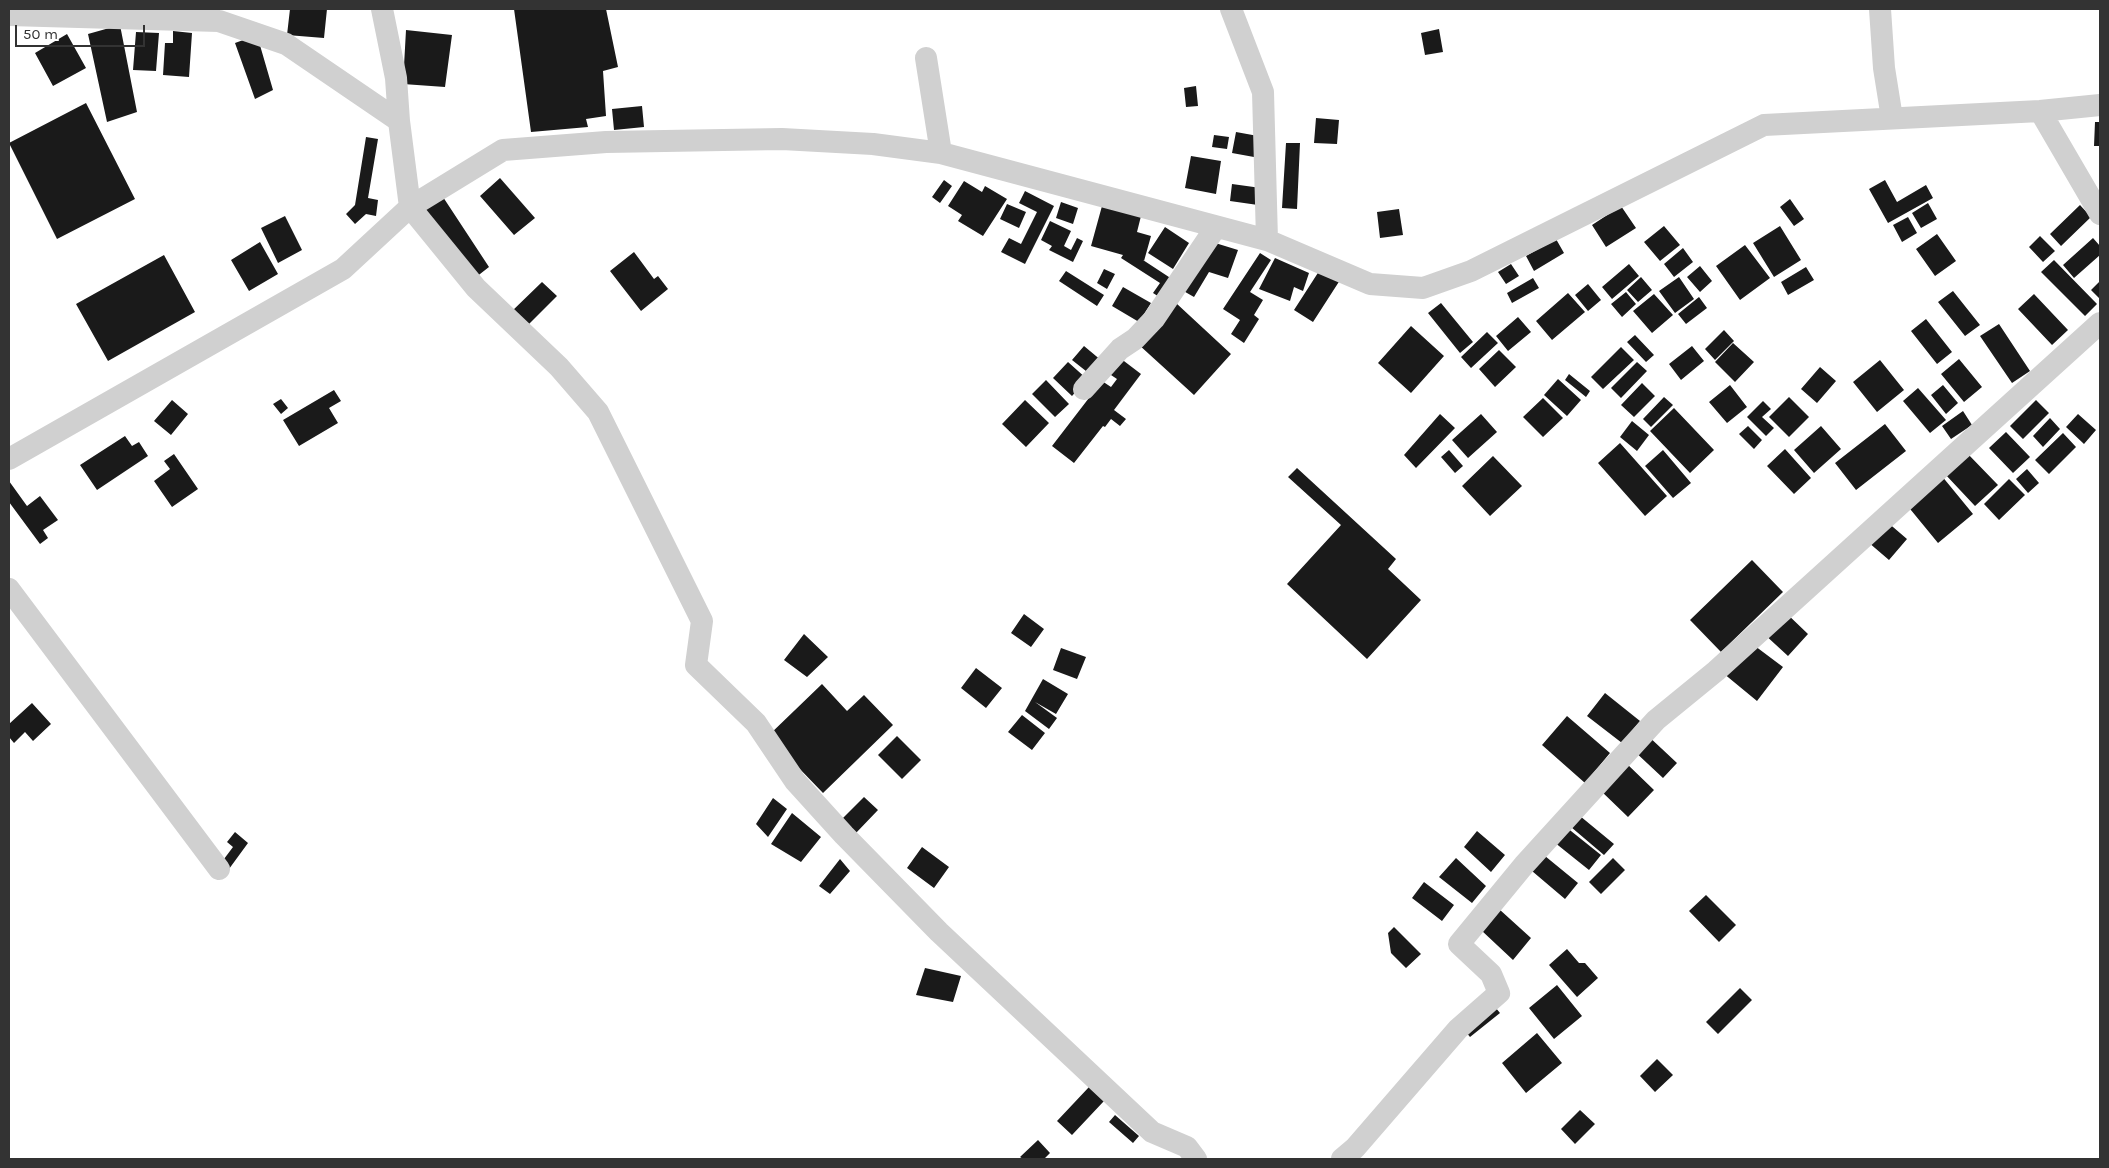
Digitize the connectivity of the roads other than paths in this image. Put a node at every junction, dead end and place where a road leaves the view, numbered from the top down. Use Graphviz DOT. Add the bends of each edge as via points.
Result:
graph roads {
  1 [pos="382,9"];
  2 [pos="1231,9"];
  3 [pos="1880,9"];
  4 [pos="9,15"];
  5 [pos="926,58"];
  6 [pos="2100,105"];
  7 [pos="2040,111"];
  8 [pos="1892,118"];
  9 [pos="400,122"];
  10 [pos="941,153"];
  11 [pos="410,207"];
  12 [pos="2100,214"];
  13 [pos="1216,227"];
  14 [pos="1267,240"];
  15 [pos="2100,323"];
  16 [pos="1084,389"];
  17 [pos="9,459"];
  18 [pos="9,589"];
  19 [pos="219,869"];
  20 [pos="1196,1159"];
  21 [pos="1342,1159"];
  1 -- 9 [label="street" via="396,78"];
  2 -- 14 [label="street" via="1262,92"];
  3 -- 8 [label="street"];
  4 -- 9 [label="street" via="219,21 286,44"];
  5 -- 10 [label="street"];
  6 -- 7 [label="street"];
  7 -- 8 [label="street"];
  7 -- 12 [label="street"];
  8 -- 14 [label="street" via="1764,125 1471,271 1422,288 1370,284"];
  9 -- 11 [label="street"];
  10 -- 11 [label="street" via="873,144 782,139 606,142 503,150"];
  10 -- 13 [label="street"];
  11 -- 17 [label="street" via="343,270"];
  11 -- 20 [label="street" via="476,288 559,367 598,412 702,620 696,664 756,723 795,781 940,932 1152,1132 1186,1147"];
  13 -- 14 [label="street"];
  13 -- 16 [label="street" via="1154,319 1120,349"];
  15 -- 21 [label="street" via="1716,671 1656,720 1524,865 1458,944 1491,974 1499,993 1458,1029"];
  18 -- 19 [label="street"];
}
